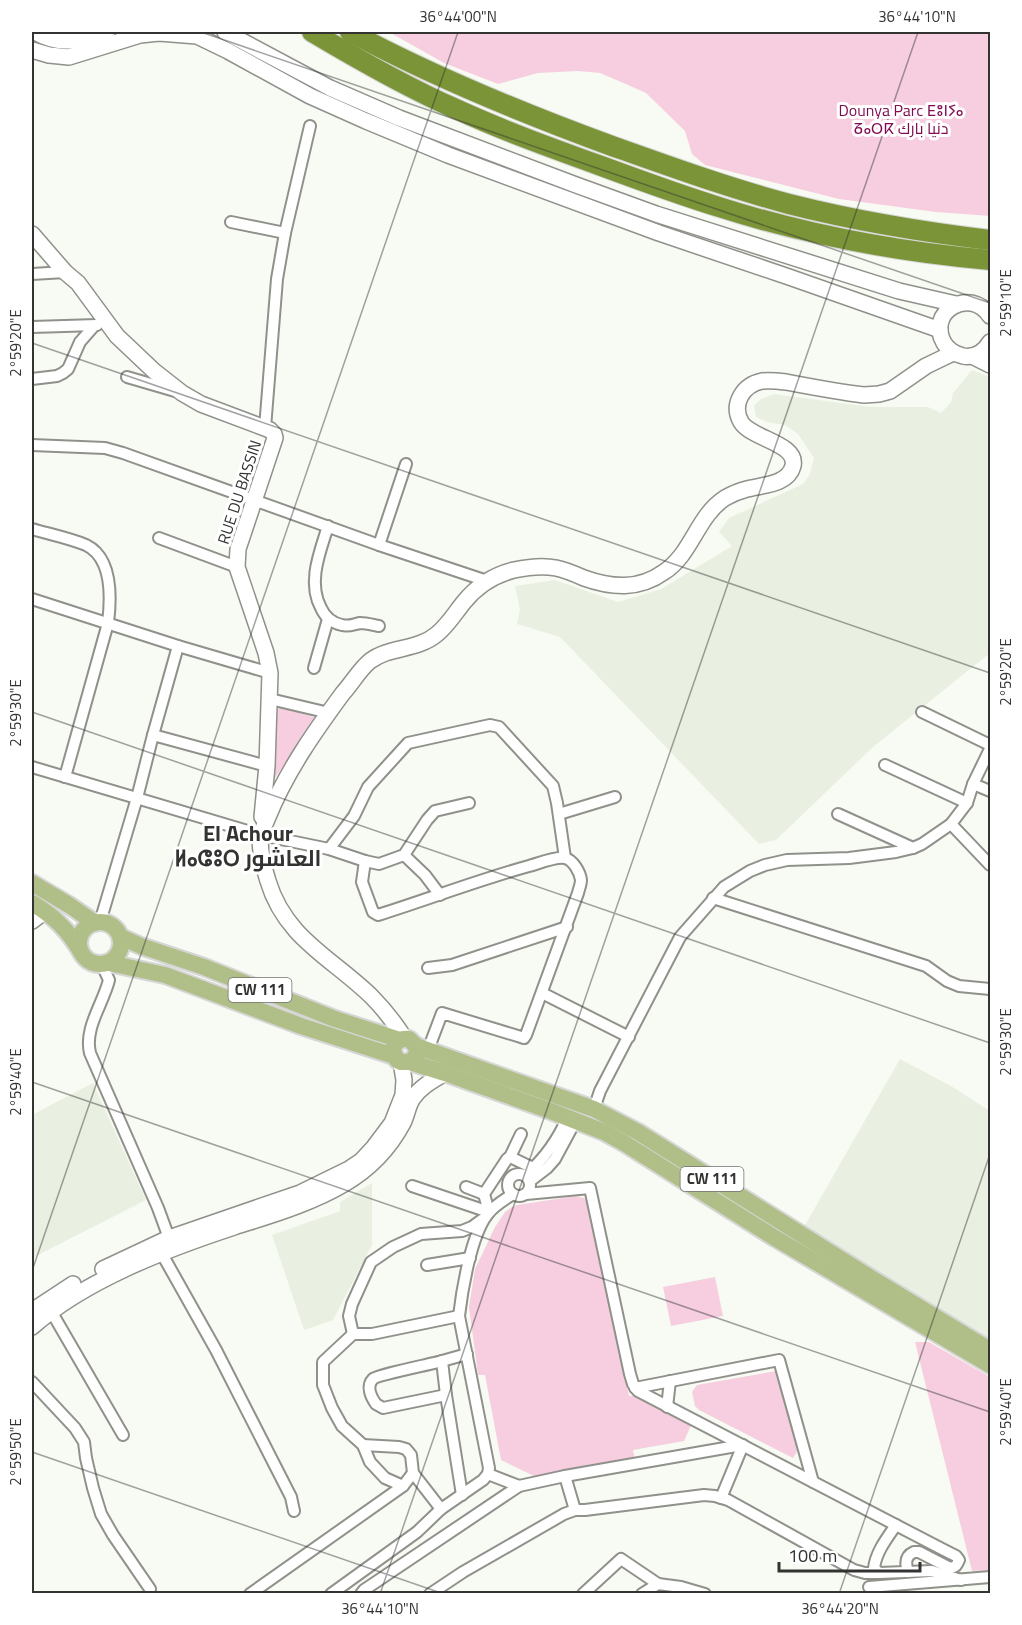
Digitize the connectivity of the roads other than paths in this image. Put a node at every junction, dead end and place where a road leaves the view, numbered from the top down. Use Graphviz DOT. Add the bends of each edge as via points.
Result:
graph roads {
  1 [pos="34,32"];
  2 [pos="107,32"];
  3 [pos="225,32"];
  4 [pos="312,32"];
  5 [pos="350,32"];
  6 [pos="32,50"];
  7 [pos="310,126"];
  8 [pos="231,222"];
  9 [pos="285,232"];
  10 [pos="32,234"];
  11 [pos="990,240"];
  12 [pos="990,260"];
  13 [pos="65,272"];
  14 [pos="32,274"];
  15 [pos="956,304"];
  16 [pos="990,314"];
  17 [pos="100,324"];
  18 [pos="32,327"];
  19 [pos="941,335"];
  20 [pos="990,342"];
  21 [pos="953,353"];
  22 [pos="972,356"];
  23 [pos="990,365"];
  24 [pos="926,366"];
  25 [pos="127,377"];
  26 [pos="32,379"];
  27 [pos="182,393"];
  28 [pos="265,428"];
  29 [pos="32,445"];
  30 [pos="406,464"];
  31 [pos="254,500"];
  32 [pos="328,526"];
  33 [pos="32,529"];
  34 [pos="159,538"];
  35 [pos="379,545"];
  36 [pos="237,567"];
  37 [pos="487,581"];
  38 [pos="32,603"];
  39 [pos="328,619"];
  40 [pos="108,623"];
  41 [pos="379,626"];
  42 [pos="178,646"];
  43 [pos="314,668"];
  44 [pos="270,673"];
  45 [pos="270,699"];
  46 [pos="922,712"];
  47 [pos="328,713"];
  48 [pos="153,735"];
  49 [pos="990,747"];
  50 [pos="885,765"];
  51 [pos="267,766"];
  52 [pos="32,767"];
  53 [pos="65,777"];
  54 [pos="973,784"];
  55 [pos="990,791"];
  56 [pos="615,797"];
  57 [pos="137,798"];
  58 [pos="469,803"];
  59 [pos="967,803"];
  60 [pos="559,814"];
  61 [pos="838,814"];
  62 [pos="951,824"];
  63 [pos="261,835"];
  64 [pos="914,848"];
  65 [pos="329,849"];
  66 [pos="404,855"];
  67 [pos="565,858"];
  68 [pos="365,861"];
  69 [pos="990,865"];
  70 [pos="32,883"];
  71 [pos="440,895"];
  72 [pos="713,898"];
  73 [pos="36,912"];
  74 [pos="97,922"];
  75 [pos="567,927"];
  76 [pos="122,938"];
  77 [pos="81,952"];
  78 [pos="106,964"];
  79 [pos="428,968"];
  80 [pos="990,989"];
  81 [pos="542,993"];
  82 [pos="629,1037"];
  83 [pos="412,1043"];
  84 [pos="402,1060"];
  85 [pos="446,1073"];
  86 [pos="594,1109"];
  87 [pos="572,1118"];
  88 [pos="521,1134"];
  89 [pos="510,1157"];
  90 [pos="530,1175"];
  91 [pos="412,1186"];
  92 [pos="466,1187"];
  93 [pos="484,1194"];
  94 [pos="513,1194"];
  95 [pos="526,1194"];
  96 [pos="487,1215"];
  97 [pos="169,1238"];
  98 [pos="162,1254"];
  99 [pos="470,1258"];
  100 [pos="427,1265"];
  101 [pos="32,1311"];
  102 [pos="51,1311"];
  103 [pos="459,1316"];
  104 [pos="32,1327"];
  105 [pos="353,1334"];
  106 [pos="990,1350"];
  107 [pos="467,1354"];
  108 [pos="442,1362"];
  109 [pos="990,1365"];
  110 [pos="670,1381"];
  111 [pos="32,1382"];
  112 [pos="635,1388"];
  113 [pos="446,1395"];
  114 [pos="667,1407"];
  115 [pos="123,1435"];
  116 [pos="363,1445"];
  117 [pos="742,1445"];
  118 [pos="413,1473"];
  119 [pos="488,1474"];
  120 [pos="565,1476"];
  121 [pos="813,1482"];
  122 [pos="403,1486"];
  123 [pos="519,1486"];
  124 [pos="462,1494"];
  125 [pos="721,1498"];
  126 [pos="441,1509"];
  127 [pos="575,1510"];
  128 [pos="294,1511"];
  129 [pos="896,1525"];
  130 [pos="908,1572"];
  131 [pos="879,1573"];
  132 [pos="990,1577"];
  133 [pos="961,1580"];
  134 [pos="658,1584"];
  135 [pos="869,1587"];
  136 [pos="150,1589"];
  137 [pos="249,1593"];
  138 [pos="331,1593"];
  139 [pos="361,1593"];
  140 [pos="430,1593"];
  141 [pos="583,1593"];
  142 [pos="642,1593"];
  143 [pos="705,1593"];
  1 -- 2 [label="street" via="52,40 68,41"];
  3 -- 15 [label="street" via="330,88 576,185 899,291"];
  4 -- 12 [label="highway" via="374,69 456,109 672,192 817,233"];
  5 -- 11 [label="highway" via="518,110 706,179 831,214"];
  6 -- 19 [label="street" via="69,57 140,35 196,36 310,96 448,155"];
  7 -- 9 [label="street"];
  8 -- 9 [label="street"];
  9 -- 28 [label="street" via="277,279"];
  10 -- 13 [label="street, RUE DU BASSIN"];
  13 -- 14 [label="street"];
  13 -- 17 [label="street, RUE DU BASSIN" via="78,283"];
  15 -- 16 [label="street" via="974,303"];
  15 -- 19 [label="street" via="941,322"];
  17 -- 18 [label="street"];
  17 -- 26 [label="street" via="80,342 68,369 57,376"];
  17 -- 27 [label="street, RUE DU BASSIN"];
  19 -- 21 [label="street"];
  19 -- 24 [label="street"];
  20 -- 22 [label="street"];
  21 -- 22 [label="street"];
  21 -- 24 [label="street"];
  22 -- 23 [label="street"];
  24 -- 37 [label="street" via="890,391 879,394 847,393 779,381 752,384 740,397 740,419 748,430 790,453 793,467 783,479 736,492 716,505 679,561 653,579 636,585 605,585 568,571 539,566"];
  25 -- 27 [label="street"];
  27 -- 28 [label="street, RUE DU BASSIN"];
  28 -- 31 [label="street, RUE DU BASSIN" via="275,438"];
  29 -- 31 [label="street" via="105,448"];
  30 -- 35 [label="street"];
  31 -- 32 [label="street"];
  31 -- 36 [label="street, RUE DU BASSIN" via="238,549"];
  32 -- 35 [label="street"];
  32 -- 39 [label="street" via="314,586 316,599"];
  33 -- 40 [label="street" via="89,546 99,557 108,576"];
  34 -- 36 [label="street"];
  35 -- 37 [label="street"];
  36 -- 44 [label="street, RUE DU BASSIN"];
  37 -- 47 [label="street" via="429,640 370,661"];
  38 -- 40 [label="street"];
  39 -- 41 [label="street" via="342,626"];
  39 -- 43 [label="street"];
  40 -- 42 [label="street"];
  40 -- 53 [label="street"];
  42 -- 44 [label="street"];
  42 -- 48 [label="street"];
  44 -- 45 [label="street, RUE DU BASSIN"];
  45 -- 47 [label="street"];
  45 -- 51 [label="street, RUE DU BASSIN"];
  46 -- 49 [label="street"];
  47 -- 63 [label="street" via="285,781"];
  48 -- 51 [label="street"];
  48 -- 57 [label="street"];
  49 -- 54 [label="street"];
  50 -- 59 [label="street"];
  51 -- 63 [label="street, RUE DU BASSIN"];
  52 -- 53 [label="street"];
  53 -- 57 [label="street"];
  54 -- 55 [label="street"];
  54 -- 59 [label="street"];
  56 -- 60 [label="street"];
  57 -- 63 [label="street"];
  57 -- 74 [label="street"];
  58 -- 66 [label="street" via="435,811"];
  59 -- 62 [label="street"];
  60 -- 65 [label="street" via="553,786 499,728 490,725 408,743 368,787 354,816"];
  60 -- 67 [label="street"];
  61 -- 64 [label="street"];
  62 -- 64 [label="street"];
  62 -- 69 [label="street"];
  63 -- 65 [label="street"];
  63 -- 83 [label="street, RUE DU BASSIN" via="268,882 291,926 370,996"];
  64 -- 72 [label="street" via="765,865 737,878"];
  65 -- 68 [label="street"];
  66 -- 68 [label="street" via="379,864"];
  66 -- 71 [label="street"];
  67 -- 71 [label="street" via="483,879"];
  67 -- 75 [label="street" via="577,868 581,880"];
  68 -- 71 [label="street" via="362,882 373,912 378,915"];
  70 -- 74 [label="main road"];
  72 -- 80 [label="street" via="926,966 959,986"];
  72 -- 82 [label="street" via="680,937"];
  73 -- 77 [label="main road" via="72,936"];
  74 -- 76 [label="main road" via="116,928"];
  74 -- 77 [label="main road" via="83,931 79,941"];
  75 -- 79 [label="street" via="452,965"];
  75 -- 81 [label="street"];
  76 -- 78 [label="main road" via="119,953"];
  76 -- 83 [label="main road, CW 111" via="334,1019"];
  77 -- 78 [label="main road" via="94,964"];
  78 -- 84 [label="main road" via="165,975"];
  78 -- 97 [label="street" via="110,980 93,1020 90,1053"];
  81 -- 82 [label="street"];
  81 -- 83 [label="street" via="524,1038 442,1013"];
  82 -- 86 [label="street"];
  83 -- 84 [label="main road" via="417,1055"];
  83 -- 84 [label="main road" via="393,1047"];
  83 -- 86 [label="main road, CW 111"];
  84 -- 85 [label="main road"];
  84 -- 97 [label="street" via="404,1080 399,1109 361,1161 300,1193"];
  85 -- 87 [label="main road"];
  85 -- 98 [label="street" via="412,1099 393,1139 364,1172 294,1207"];
  86 -- 106 [label="main road, CW 111" via="638,1132"];
  87 -- 90 [label="street"];
  87 -- 109 [label="main road" via="624,1143"];
  88 -- 89 [label="street"];
  89 -- 90 [label="street"];
  89 -- 93 [label="street"];
  90 -- 94 [label="street" via="512,1176 508,1188"];
  90 -- 95 [label="street"];
  91 -- 96 [label="street"];
  92 -- 93 [label="street"];
  93 -- 96 [label="street"];
  94 -- 95 [label="street"];
  94 -- 96 [label="street"];
  95 -- 112 [label="street" via="590,1188"];
  96 -- 99 [label="street"];
  96 -- 105 [label="street" via="462,1231 421,1234 371,1262 352,1304 349,1316"];
  97 -- 101 [label="street" via="68,1287"];
  98 -- 102 [label="street" via="105,1278"];
  98 -- 128 [label="street" via="222,1360 291,1497"];
  99 -- 100 [label="street"];
  99 -- 103 [label="street"];
  102 -- 104 [label="street"];
  102 -- 115 [label="street"];
  103 -- 105 [label="street" via="372,1334"];
  103 -- 107 [label="street"];
  105 -- 116 [label="street" via="323,1362 323,1385 342,1426"];
  107 -- 108 [label="street"];
  107 -- 119 [label="street"];
  108 -- 113 [label="street"];
  108 -- 113 [label="street" via="376,1376 369,1389 376,1404 383,1408"];
  110 -- 112 [label="street"];
  110 -- 114 [label="street"];
  110 -- 121 [label="street" via="779,1360"];
  111 -- 136 [label="street" via="84,1442 101,1514"];
  112 -- 114 [label="street"];
  113 -- 124 [label="street"];
  114 -- 117 [label="street"];
  116 -- 118 [label="street" via="406,1449 411,1455"];
  116 -- 122 [label="street" via="370,1462 385,1478"];
  117 -- 120 [label="street"];
  117 -- 121 [label="street"];
  117 -- 125 [label="street"];
  118 -- 122 [label="street"];
  118 -- 126 [label="street"];
  119 -- 123 [label="street"];
  119 -- 124 [label="street"];
  120 -- 123 [label="street"];
  120 -- 127 [label="street"];
  121 -- 129 [label="street"];
  122 -- 137 [label="street"];
  123 -- 139 [label="street"];
  124 -- 126 [label="street"];
  125 -- 127 [label="street" via="704,1495"];
  125 -- 131 [label="street" via="854,1570"];
  126 -- 138 [label="street" via="417,1532"];
  127 -- 140 [label="street"];
  129 -- 130 [label="street" via="958,1560 950,1568 914,1552 905,1562"];
  129 -- 131 [label="street" via="875,1561 874,1568"];
  130 -- 131 [label="street"];
  130 -- 133 [label="street" via="932,1571"];
  132 -- 133 [label="street"];
  133 -- 135 [label="street"];
  134 -- 141 [label="street" via="621,1559"];
  134 -- 142 [label="street"];
  134 -- 143 [label="street"];
}
